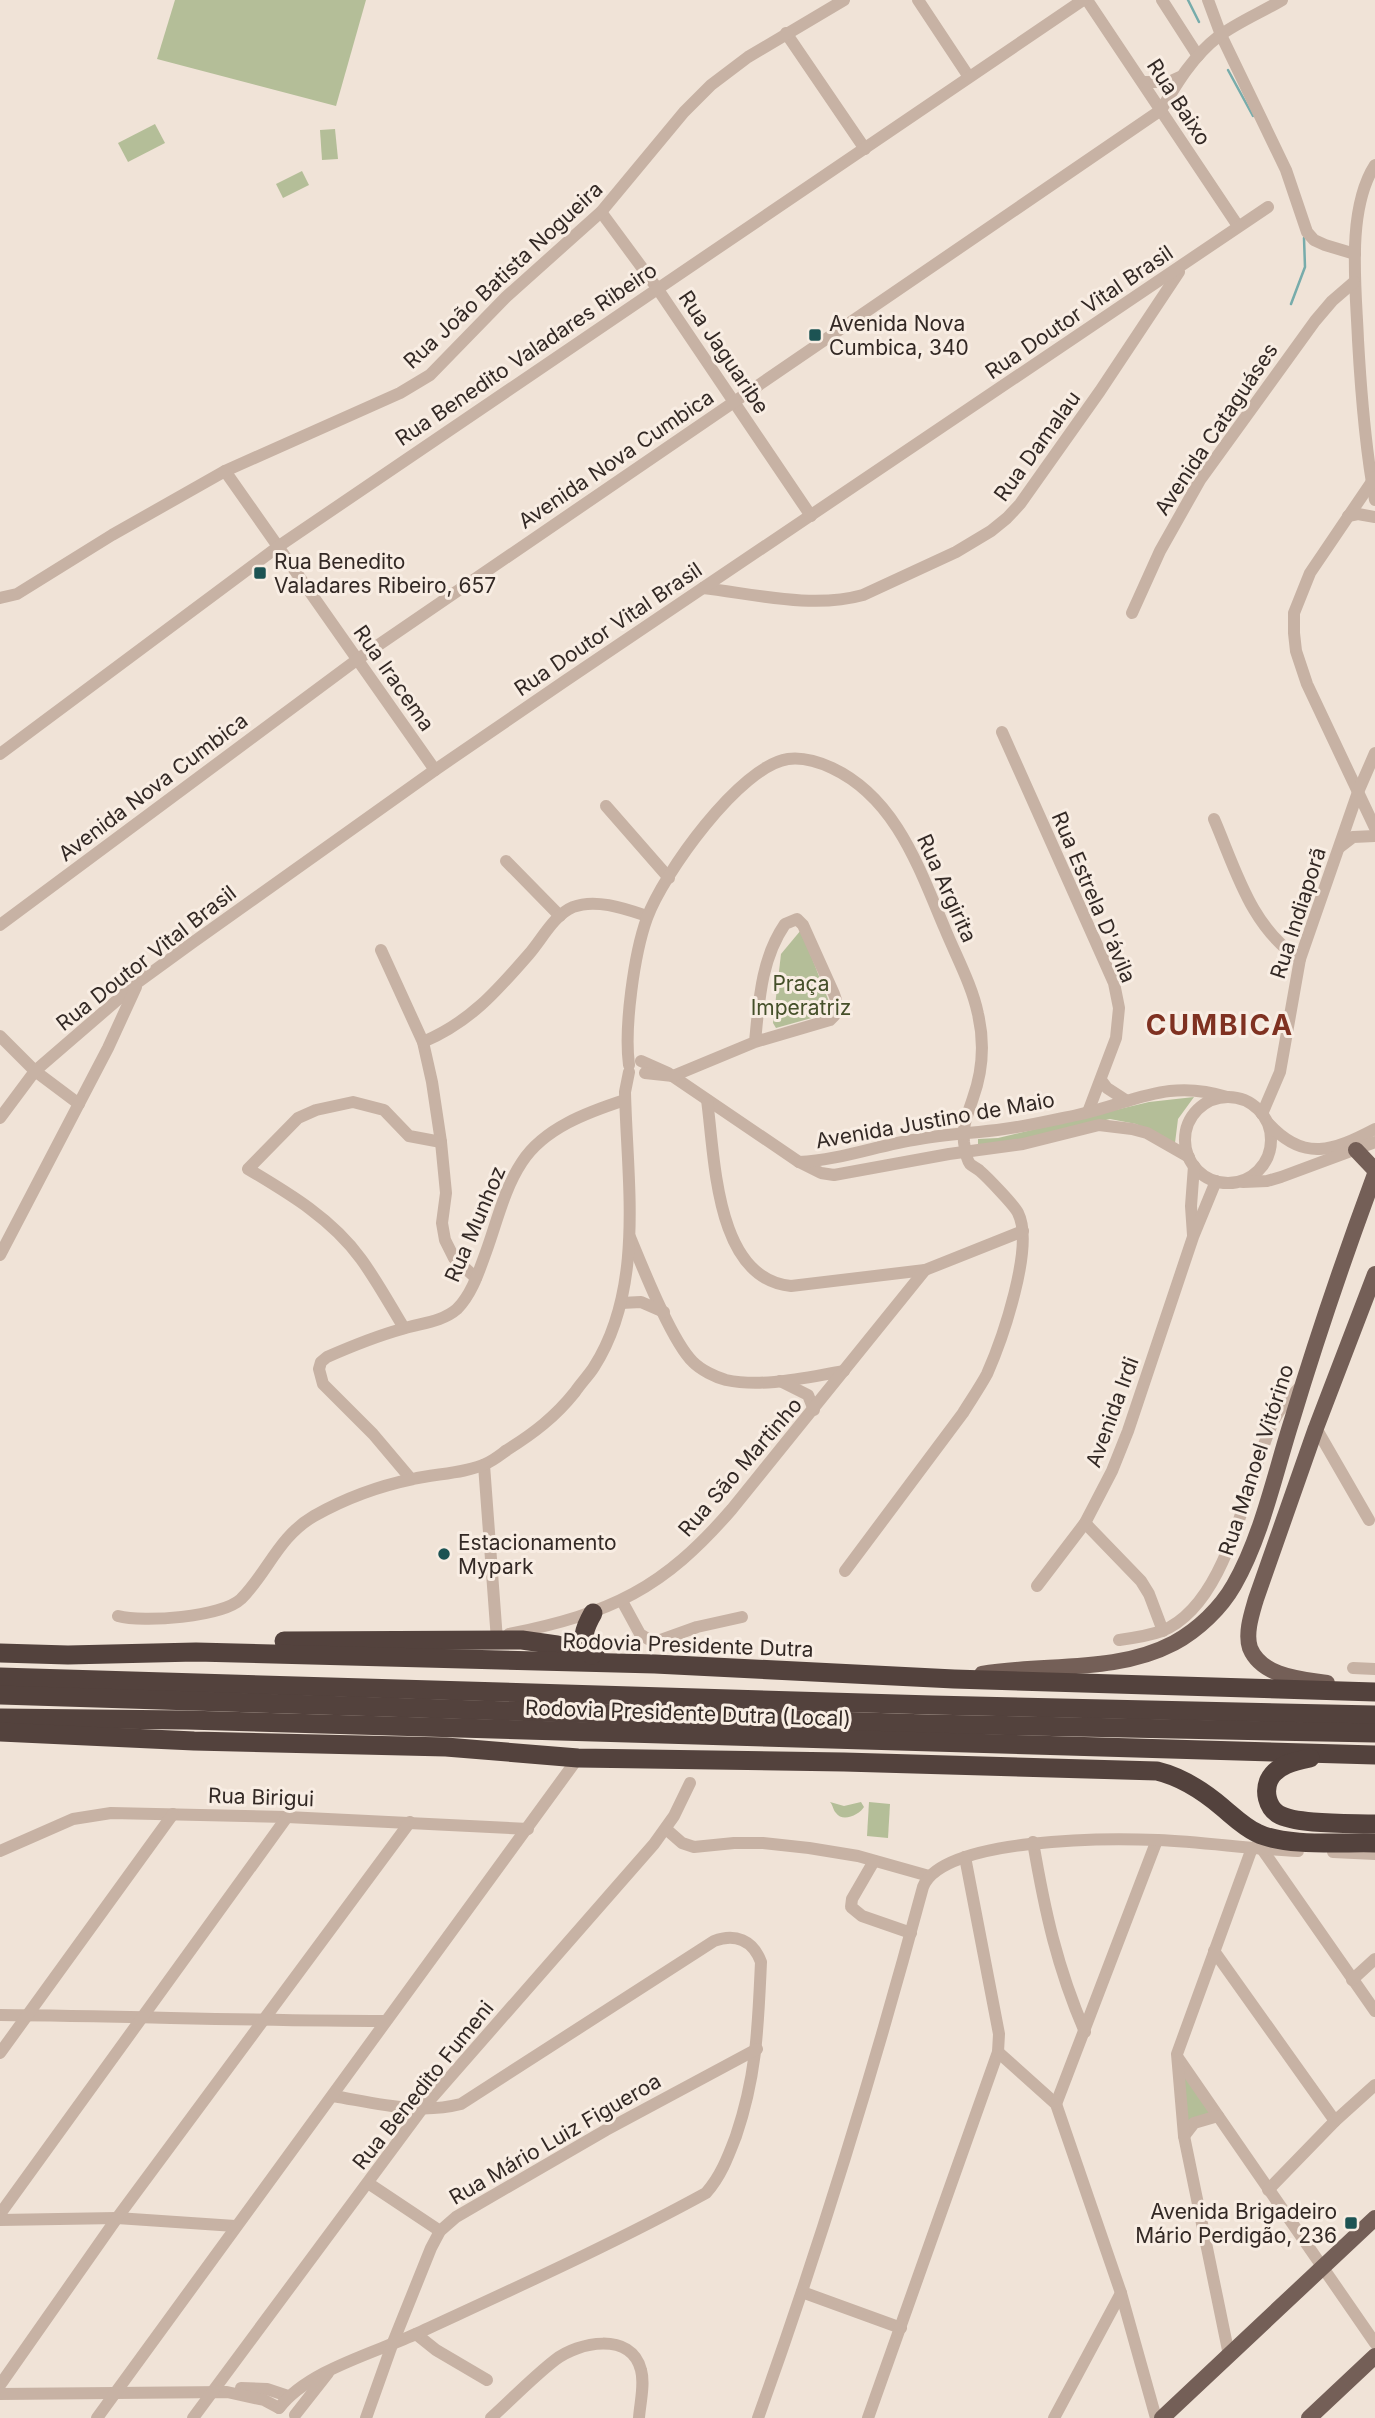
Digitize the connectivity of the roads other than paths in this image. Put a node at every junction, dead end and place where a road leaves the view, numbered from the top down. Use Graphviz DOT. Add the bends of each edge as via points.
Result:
graph roads {
  1 [pos="844,0"];
  2 [pos="918,0"];
  3 [pos="1085,0"];
  4 [pos="1162,0"];
  5 [pos="1208,0"];
  6 [pos="1282,0"];
  7 [pos="786,33"];
  8 [pos="1221,35"];
  9 [pos="1198,56"];
  10 [pos="969,77"];
  11 [pos="1181,77"];
  12 [pos="1143,82"];
  13 [pos="1161,110"];
  14 [pos="865,149"];
  15 [pos="1375,165"];
  16 [pos="1268,207"];
  17 [pos="601,212"];
  18 [pos="1238,226"];
  19 [pos="1355,254"];
  20 [pos="1184,265"];
  21 [pos="1354,282"];
  22 [pos="657,288"];
  23 [pos="735,401"];
  24 [pos="225,471"];
  25 [pos="1373,479"];
  26 [pos="1375,500"];
  27 [pos="811,516"];
  28 [pos="1348,516"];
  29 [pos="1375,517"];
  30 [pos="279,546"];
  31 [pos="703,588"];
  32 [pos="0,598"];
  33 [pos="1132,612"];
  34 [pos="358,659"];
  35 [pos="1002,733"];
  36 [pos="1375,753"];
  37 [pos="0,754"];
  38 [pos="435,770"];
  39 [pos="1358,792"];
  40 [pos="606,806"];
  41 [pos="1214,819"];
  42 [pos="1375,828"];
  43 [pos="1375,836"];
  44 [pos="1340,847"];
  45 [pos="506,861"];
  46 [pos="669,878"];
  47 [pos="560,916"];
  48 [pos="647,916"];
  49 [pos="0,925"];
  50 [pos="381,950"];
  51 [pos="1300,958"];
  52 [pos="138,984"];
  53 [pos="0,1036"];
  54 [pos="423,1042"];
  55 [pos="755,1042"];
  56 [pos="637,1068"];
  57 [pos="35,1071"];
  58 [pos="673,1076"];
  59 [pos="1101,1080"];
  60 [pos="1274,1089"];
  61 [pos="625,1096"];
  62 [pos="1227,1097"];
  63 [pos="707,1100"];
  64 [pos="1243,1100"];
  65 [pos="1127,1101"];
  66 [pos="79,1104"];
  67 [pos="1088,1112"];
  68 [pos="727,1113"];
  69 [pos="0,1118"];
  70 [pos="1265,1118"];
  71 [pos="711,1129"];
  72 [pos="1375,1129"];
  73 [pos="969,1133"];
  74 [pos="441,1142"];
  75 [pos="1375,1142"];
  76 [pos="1356,1150"];
  77 [pos="972,1151"];
  78 [pos="1191,1161"];
  79 [pos="799,1162"];
  80 [pos="1375,1172"];
  81 [pos="1216,1181"];
  82 [pos="1235,1182"];
  83 [pos="1023,1231"];
  84 [pos="629,1234"];
  85 [pos="1193,1237"];
  86 [pos="0,1255"];
  87 [pos="925,1270"];
  88 [pos="626,1273"];
  89 [pos="1375,1275"];
  90 [pos="646,1277"];
  91 [pos="476,1278"];
  92 [pos="621,1303"];
  93 [pos="664,1312"];
  94 [pos="404,1328"];
  95 [pos="844,1371"];
  96 [pos="780,1381"];
  97 [pos="1303,1384"];
  98 [pos="814,1410"];
  99 [pos="1316,1427"];
  100 [pos="484,1465"];
  101 [pos="411,1479"];
  102 [pos="1369,1520"];
  103 [pos="1084,1523"];
  104 [pos="845,1571"];
  105 [pos="1037,1586"];
  106 [pos="622,1601"];
  107 [pos="593,1613"];
  108 [pos="118,1616"];
  109 [pos="742,1617"];
  110 [pos="1163,1631"];
  111 [pos="497,1638"];
  112 [pos="1119,1640"];
  113 [pos="0,1653"];
  114 [pos="68,1655"];
  115 [pos="592,1655"];
  116 [pos="655,1664"];
  117 [pos="1353,1668"];
  118 [pos="1375,1669"];
  119 [pos="0,1677"];
  120 [pos="954,1679"];
  121 [pos="1375,1691"];
  122 [pos="0,1695"];
  123 [pos="1375,1715"];
  124 [pos="0,1718"];
  125 [pos="0,1732"];
  126 [pos="567,1733"];
  127 [pos="1375,1733"];
  128 [pos="1338,1753"];
  129 [pos="1375,1755"];
  130 [pos="578,1758"];
  131 [pos="766,1762"];
  132 [pos="690,1783"];
  133 [pos="173,1814"];
  134 [pos="287,1817"];
  135 [pos="410,1822"];
  136 [pos="1375,1824"];
  137 [pos="528,1829"];
  138 [pos="666,1829"];
  139 [pos="1157,1840"];
  140 [pos="1033,1842"];
  141 [pos="1375,1843"];
  142 [pos="1257,1849"];
  143 [pos="0,1851"];
  144 [pos="1375,1854"];
  145 [pos="965,1857"];
  146 [pos="874,1861"];
  147 [pos="929,1876"];
  148 [pos="911,1933"];
  149 [pos="1214,1951"];
  150 [pos="1375,1959"];
  151 [pos="1352,1980"];
  152 [pos="1375,2011"];
  153 [pos="0,2015"];
  154 [pos="29,2015"];
  155 [pos="144,2016"];
  156 [pos="260,2021"];
  157 [pos="384,2021"];
  158 [pos="1085,2032"];
  159 [pos="757,2049"];
  160 [pos="998,2052"];
  161 [pos="0,2053"];
  162 [pos="1177,2057"];
  163 [pos="1375,2085"];
  164 [pos="333,2096"];
  165 [pos="1056,2104"];
  166 [pos="422,2109"];
  167 [pos="1218,2116"];
  168 [pos="1335,2121"];
  169 [pos="1184,2136"];
  170 [pos="368,2183"];
  171 [pos="1268,2190"];
  172 [pos="0,2214"];
  173 [pos="117,2218"];
  174 [pos="1375,2218"];
  175 [pos="0,2220"];
  176 [pos="235,2226"];
  177 [pos="440,2231"];
  178 [pos="1322,2266"];
  179 [pos="802,2292"];
  180 [pos="1121,2294"];
  181 [pos="901,2328"];
  182 [pos="416,2333"];
  183 [pos="1375,2343"];
  184 [pos="392,2345"];
  185 [pos="1229,2355"];
  186 [pos="1375,2356"];
  187 [pos="331,2370"];
  188 [pos="487,2379"];
  189 [pos="0,2385"];
  190 [pos="212,2392"];
  191 [pos="226,2392"];
  192 [pos="115,2393"];
  193 [pos="0,2394"];
  194 [pos="288,2396"];
  195 [pos="280,2413"];
  196 [pos="294,2416"];
  197 [pos="97,2418"];
  198 [pos="193,2418"];
  199 [pos="366,2418"];
  200 [pos="491,2418"];
  201 [pos="639,2418"];
  202 [pos="758,2418"];
  203 [pos="868,2418"];
  204 [pos="1054,2418"];
  205 [pos="1156,2418"];
  206 [pos="1162,2418"];
  207 [pos="1309,2418"];
  1 -- 7 [label="street, Rua João Batista Nogueira"];
  2 -- 10 [label="street"];
  3 -- 10 [label="street, Rua Benedito Valadares Ribeiro"];
  3 -- 12 [label="street, Rua Baixo"];
  4 -- 9 [label="street"];
  5 -- 8 [label="street"];
  6 -- 8 [label="street"];
  7 -- 14 [label="street"];
  7 -- 17 [label="street, Rua João Batista Nogueira" via="711,85"];
  8 -- 9 [label="street"];
  8 -- 19 [label="street" via="1286,170 1307,232 1314,240"];
  9 -- 11 [label="street"];
  10 -- 14 [label="street, Rua Benedito Valadares Ribeiro"];
  11 -- 12 [label="street"];
  11 -- 13 [label="street"];
  12 -- 13 [label="street, Rua Baixo"];
  13 -- 18 [label="street, Rua Baixo"];
  13 -- 23 [label="street, Avenida Nova Cumbica"];
  14 -- 22 [label="street, Rua Benedito Valadares Ribeiro"];
  15 -- 19 [label="street" via="1360,203"];
  16 -- 18 [label="street, Rua Doutor Vital Brasil"];
  17 -- 22 [label="street, Rua Jaguaribe"];
  17 -- 24 [label="street, Rua João Batista Nogueira" via="415,386"];
  18 -- 20 [label="street, Rua Doutor Vital Brasil"];
  19 -- 21 [label="street"];
  20 -- 27 [label="street, Rua Doutor Vital Brasil"];
  20 -- 31 [label="street, Rua Damalau" via="1020,504 991,531 956,552 851,599 798,599"];
  21 -- 25 [label="street" via="1362,415"];
  21 -- 33 [label="street, Avenida Cataguáses" via="1315,321 1200,480"];
  22 -- 23 [label="street, Rua Jaguaribe"];
  22 -- 30 [label="street, Rua Benedito Valadares Ribeiro"];
  23 -- 27 [label="street, Rua Jaguaribe"];
  23 -- 34 [label="street, Avenida Nova Cumbica"];
  24 -- 30 [label="street, Rua Iracema"];
  24 -- 32 [label="street, Rua João Batista Nogueira" via="17,594"];
  25 -- 26 [label="street"];
  25 -- 28 [label="street"];
  27 -- 31 [label="street, Rua Doutor Vital Brasil"];
  28 -- 29 [label="street"];
  28 -- 39 [label="street" via="1302,590 1294,613 1294,633 1307,684"];
  30 -- 34 [label="street, Rua Iracema"];
  30 -- 37 [label="street, Rua Benedito Valadares Ribeiro"];
  31 -- 38 [label="street, Rua Doutor Vital Brasil"];
  34 -- 38 [label="street, Rua Iracema"];
  34 -- 49 [label="street, Avenida Nova Cumbica"];
  35 -- 59 [label="street, Rua Estrela D'ávila" via="1114,983 1119,1008 1116,1038"];
  36 -- 39 [label="street, Rua Indiaporã"];
  38 -- 52 [label="street, Rua Doutor Vital Brasil"];
  39 -- 42 [label="street"];
  39 -- 44 [label="street, Rua Indiaporã"];
  40 -- 46 [label="street"];
  41 -- 51 [label="street" via="1260,921 1284,949"];
  43 -- 44 [label="street" via="1353,837"];
  44 -- 51 [label="street, Rua Indiaporã"];
  45 -- 47 [label="street"];
  46 -- 48 [label="street, Rua Argirita"];
  46 -- 73 [label="street, Rua Argirita" via="718,811 748,780 772,764 804,759 854,781 879,803 915,857 978,1011 984,1050 966,1113"];
  47 -- 48 [label="street" via="586,905"];
  47 -- 54 [label="street" via="474,1013"];
  48 -- 56 [label="street, Rua Argirita" via="628,1032"];
  50 -- 54 [label="street"];
  51 -- 60 [label="street, Rua Indiaporã"];
  52 -- 57 [label="street, Rua Doutor Vital Brasil"];
  52 -- 66 [label="street"];
  53 -- 57 [label="street"];
  54 -- 74 [label="street"];
  55 -- 55 [label="street" via="766,963 781,929 797,919 834,995 837,1012 830,1020"];
  55 -- 58 [label="street"];
  56 -- 58 [label="street"];
  56 -- 61 [label="street"];
  57 -- 66 [label="street"];
  57 -- 69 [label="street, Rua Doutor Vital Brasil"];
  58 -- 63 [label="street"];
  59 -- 65 [label="street"];
  59 -- 67 [label="street, Rua Estrela D'ávila"];
  60 -- 64 [label="street"];
  60 -- 70 [label="street, Rua Indiaporã"];
  61 -- 84 [label="street"];
  61 -- 91 [label="street, Rua Munhoz" via="555,1130 533,1148 510,1183"];
  62 -- 64 [label="street"];
  62 -- 65 [label="street, Avenida Justino de Maio" via="1183,1089"];
  62 -- 78 [label="street" via="1207,1102 1188,1123 1185,1139"];
  63 -- 68 [label="street"];
  63 -- 71 [label="street"];
  64 -- 70 [label="street"];
  65 -- 67 [label="street, Avenida Justino de Maio"];
  66 -- 86 [label="street"];
  67 -- 73 [label="street, Avenida Justino de Maio"];
  68 -- 71 [label="street"];
  68 -- 79 [label="street"];
  70 -- 72 [label="street" via="1293,1145 1318,1149"];
  70 -- 82 [label="street" via="1271,1138 1264,1163 1255,1174"];
  71 -- 87 [label="street" via="729,1233 742,1258 765,1280 791,1286"];
  73 -- 77 [label="street, Rua Argirita"];
  73 -- 79 [label="street, Avenida Justino de Maio"];
  74 -- 91 [label="street" via="446,1193 443,1233 454,1258"];
  74 -- 94 [label="street" via="410,1136 384,1110 353,1102 299,1118 248,1169 335,1229 361,1258"];
  75 -- 76 [label="street"];
  76 -- 80 [label="main road"];
  76 -- 82 [label="street" via="1266,1181"];
  77 -- 78 [label="street, Avenida Justino de Maio" via="1099,1125 1146,1133"];
  77 -- 79 [label="street, Avenida Justino de Maio" via="845,1175 821,1173"];
  77 -- 83 [label="street" via="970,1164 1018,1212"];
  78 -- 81 [label="street"];
  78 -- 85 [label="street, Avenida Irdi"];
  80 -- 97 [label="main road, Rua Manoel Vitórino"];
  81 -- 82 [label="street"];
  81 -- 85 [label="street, Avenida Irdi"];
  83 -- 87 [label="street"];
  83 -- 104 [label="street" via="1017,1284 978,1390"];
  84 -- 88 [label="street"];
  84 -- 90 [label="street"];
  85 -- 103 [label="street, Avenida Irdi" via="1128,1431"];
  87 -- 95 [label="street, Rua São Martinho"];
  88 -- 90 [label="street"];
  88 -- 92 [label="street"];
  89 -- 99 [label="main road, Rua Manoel Vitórino"];
  90 -- 93 [label="street"];
  91 -- 94 [label="street, Rua Munhoz" via="458,1308 447,1316"];
  92 -- 93 [label="street" via="641,1301"];
  92 -- 100 [label="street" via="595,1366 567,1402 535,1433"];
  93 -- 96 [label="street" via="683,1349 700,1367 740,1382"];
  94 -- 101 [label="street, Rua Munhoz" via="327,1357 319,1369 323,1384"];
  95 -- 96 [label="street"];
  95 -- 98 [label="street, Rua São Martinho"];
  96 -- 98 [label="street" via="808,1395"];
  97 -- 110 [label="street" via="1272,1424 1219,1570 1189,1613"];
  97 -- 120 [label="main road, Rua Manoel Vitórino" via="1246,1560 1234,1586 1196,1628 1152,1653 1126,1660"];
  98 -- 106 [label="street, Rua São Martinho" via="706,1539 654,1583"];
  99 -- 102 [label="street"];
  99 -- 121 [label="main road, Rua Manoel Vitórino" via="1256,1599 1250,1647 1272,1671 1288,1677"];
  100 -- 101 [label="street"];
  100 -- 111 [label="street"];
  101 -- 108 [label="street" via="346,1500 312,1517 274,1553 240,1600 226,1608 157,1620"];
  103 -- 105 [label="street, Avenida Irdi"];
  103 -- 110 [label="street" via="1141,1581"];
  106 -- 107 [label="street, Rua São Martinho"];
  106 -- 109 [label="street" via="640,1634 658,1641"];
  107 -- 111 [label="street, Rua São Martinho"];
  107 -- 115 [label="highway" via="583,1641"];
  110 -- 112 [label="street"];
  111 -- 114 [label="highway" via="86,1646"];
  111 -- 115 [label="highway" via="546,1643"];
  113 -- 114 [label="highway, Rodovia Presidente Dutra"];
  114 -- 116 [label="highway, Rodovia Presidente Dutra" via="196,1652"];
  115 -- 116 [label="highway"];
  116 -- 120 [label="highway, Rodovia Presidente Dutra"];
  117 -- 118 [label="street"];
  119 -- 123 [label="highway"];
  120 -- 121 [label="highway, Rodovia Presidente Dutra"];
  122 -- 127 [label="highway"];
  124 -- 126 [label="highway, Rodovia Presidente Dutra (Local)"];
  125 -- 130 [label="highway" via="446,1747"];
  126 -- 128 [label="highway, Rodovia Presidente Dutra (Local)"];
  126 -- 131 [label="highway" via="639,1749"];
  128 -- 129 [label="highway, Rodovia Presidente Dutra (Local)"];
  128 -- 136 [label="highway" via="1283,1766 1269,1781 1267,1798 1278,1814 1297,1820"];
  130 -- 131 [label="highway"];
  130 -- 137 [label="street"];
  131 -- 141 [label="highway" via="1157,1771 1176,1775 1198,1788 1268,1838"];
  132 -- 138 [label="street, Rua Benedito Fumeni"];
  133 -- 134 [label="street, Rua Birigui"];
  133 -- 143 [label="street, Rua Birigui" via="111,1813 73,1819"];
  133 -- 154 [label="street"];
  134 -- 135 [label="street, Rua Birigui"];
  134 -- 155 [label="street"];
  135 -- 137 [label="street, Rua Birigui"];
  135 -- 156 [label="street"];
  137 -- 157 [label="street"];
  138 -- 146 [label="street" via="694,1847 763,1843"];
  138 -- 166 [label="street, Rua Benedito Fumeni"];
  139 -- 140 [label="street"];
  139 -- 142 [label="street"];
  139 -- 158 [label="street"];
  140 -- 145 [label="street"];
  140 -- 158 [label="street" via="1051,1939"];
  142 -- 144 [label="street"];
  142 -- 149 [label="street"];
  142 -- 151 [label="street"];
  145 -- 147 [label="street"];
  145 -- 160 [label="street" via="999,2034"];
  146 -- 147 [label="street"];
  146 -- 148 [label="street" via="852,1907 862,1916"];
  147 -- 148 [label="street"];
  148 -- 179 [label="street"];
  149 -- 162 [label="street"];
  149 -- 168 [label="street"];
  150 -- 151 [label="street"];
  151 -- 152 [label="street"];
  153 -- 154 [label="street"];
  154 -- 155 [label="street"];
  154 -- 161 [label="street"];
  155 -- 156 [label="street"];
  155 -- 172 [label="street"];
  156 -- 157 [label="street"];
  156 -- 173 [label="street"];
  157 -- 164 [label="street"];
  158 -- 165 [label="street"];
  159 -- 166 [label="street" via="761,1962 750,1944 723,1937 461,2104"];
  159 -- 177 [label="street, Rua Mário Luiz Figueroa" via="597,2135 456,2217"];
  159 -- 182 [label="street" via="740,2124 717,2181 706,2193"];
  160 -- 165 [label="street"];
  160 -- 181 [label="street"];
  162 -- 167 [label="street"];
  162 -- 169 [label="street"];
  163 -- 168 [label="street"];
  164 -- 166 [label="street"];
  164 -- 176 [label="street"];
  165 -- 180 [label="street"];
  166 -- 170 [label="street, Rua Benedito Fumeni"];
  167 -- 169 [label="street" via="1194,2123"];
  167 -- 171 [label="street"];
  168 -- 171 [label="street"];
  169 -- 185 [label="street"];
  170 -- 177 [label="street"];
  170 -- 190 [label="street, Rua Benedito Fumeni"];
  171 -- 178 [label="street"];
  173 -- 175 [label="street"];
  173 -- 176 [label="street"];
  173 -- 189 [label="street"];
  174 -- 178 [label="main road"];
  176 -- 192 [label="street"];
  177 -- 184 [label="street, Rua Mário Luiz Figueroa"];
  178 -- 183 [label="street"];
  178 -- 185 [label="main road"];
  179 -- 181 [label="street"];
  179 -- 202 [label="street"];
  180 -- 204 [label="street"];
  180 -- 205 [label="street"];
  181 -- 203 [label="street"];
  182 -- 184 [label="street"];
  182 -- 188 [label="street"];
  184 -- 187 [label="street"];
  184 -- 199 [label="street, Rua Mário Luiz Figueroa"];
  185 -- 206 [label="main road"];
  186 -- 207 [label="main road"];
  187 -- 194 [label="street"];
  187 -- 196 [label="street"];
  190 -- 191 [label="street"];
  190 -- 192 [label="street"];
  190 -- 198 [label="street, Rua Benedito Fumeni"];
  191 -- 194 [label="street" via="267,2389"];
  191 -- 195 [label="street" via="264,2400"];
  192 -- 193 [label="street"];
  192 -- 197 [label="street"];
  194 -- 195 [label="street"];
  194 -- 196 [label="street" via="295,2407"];
  200 -- 201 [label="street" via="556,2360 572,2350 608,2342 635,2357 641,2370"];
}
